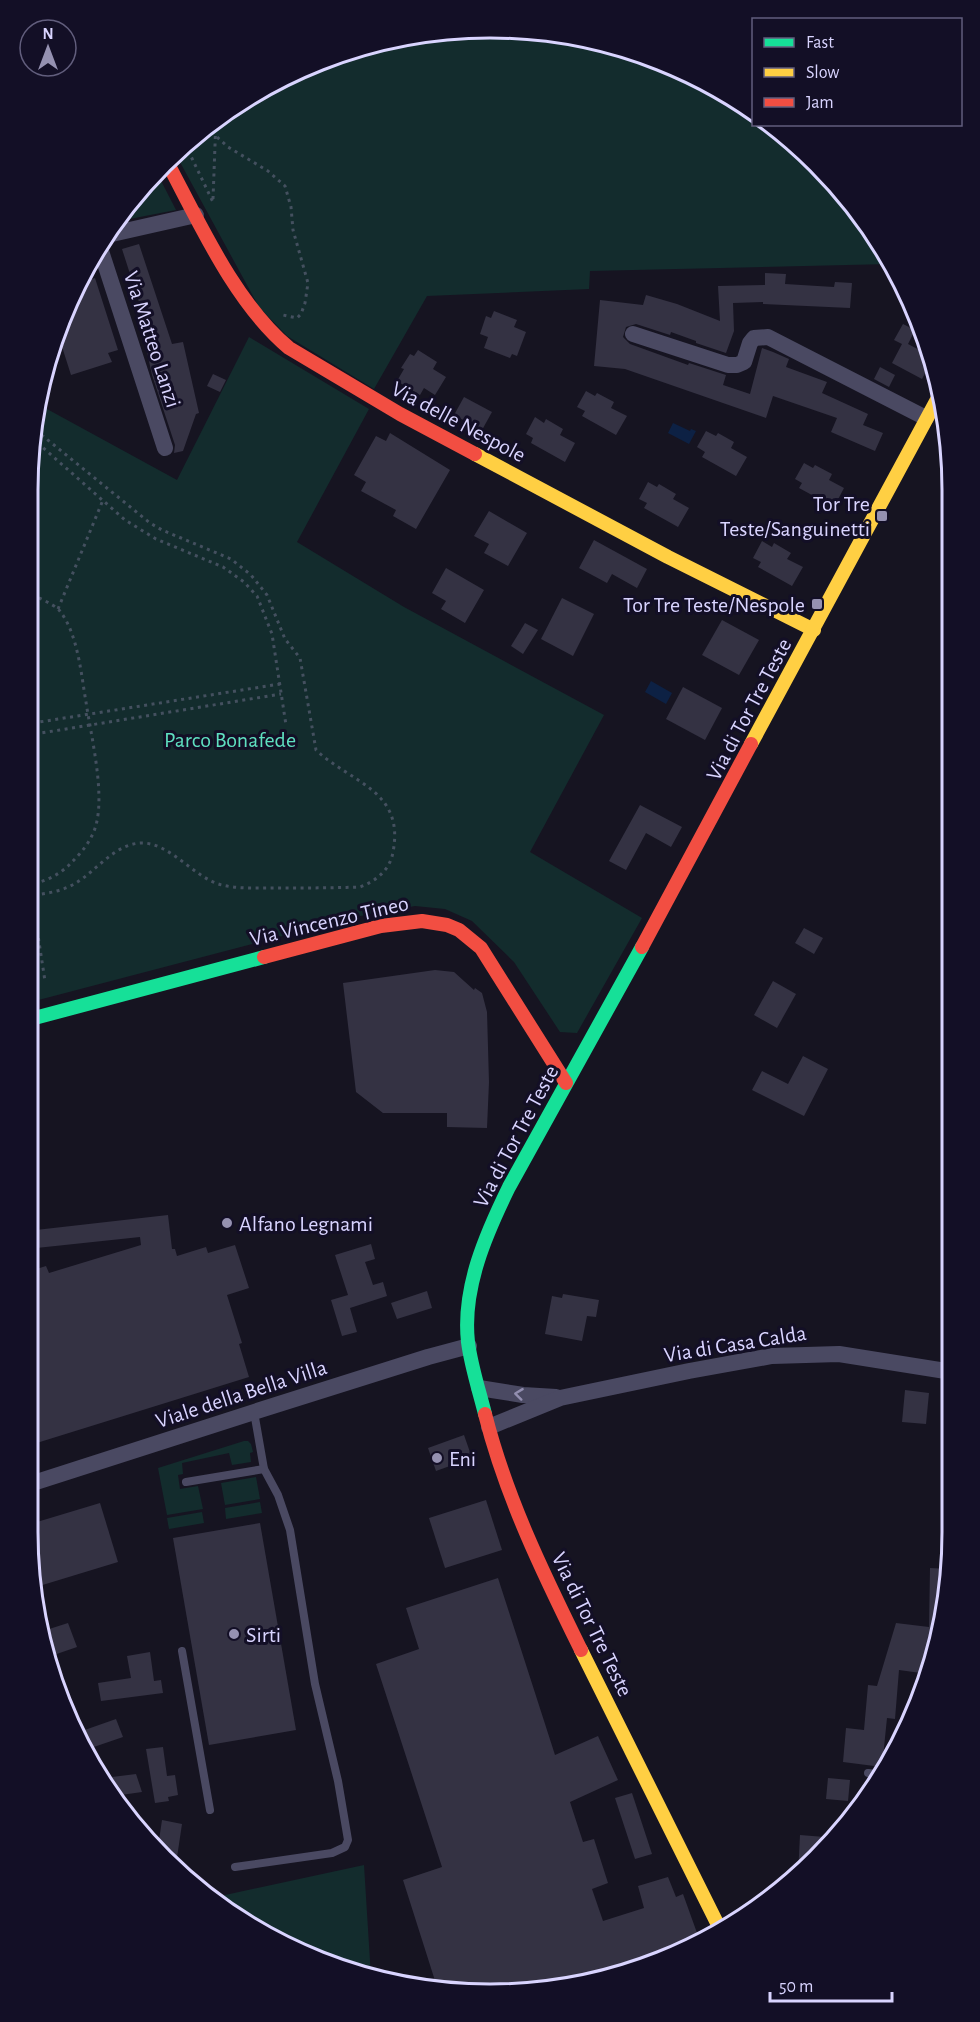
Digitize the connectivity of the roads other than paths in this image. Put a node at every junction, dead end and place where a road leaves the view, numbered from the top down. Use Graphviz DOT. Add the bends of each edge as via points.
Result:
graph roads {
  1 [pos="171,169"];
  2 [pos="196,215"];
  3 [pos="119,232"];
  4 [pos="103,257"];
  5 [pos="633,334"];
  6 [pos="934,404"];
  7 [pos="926,418"];
  8 [pos="165,448"];
  9 [pos="814,630"];
  10 [pos="38,1017"];
  11 [pos="566,1083"];
  12 [pos="469,1346"];
  13 [pos="942,1370"];
  14 [pos="479,1388"];
  15 [pos="560,1398"];
  16 [pos="254,1412"];
  17 [pos="489,1427"];
  18 [pos="264,1469"];
  19 [pos="38,1481"];
  20 [pos="186,1482"];
  21 [pos="182,1651"];
  22 [pos="210,1810"];
  23 [pos="235,1867"];
  24 [pos="717,1923"];
  1 -- 2 [label="street, Via delle Nespole"];
  2 -- 3 [label="street"];
  2 -- 9 [label="street, Via delle Nespole" via="257,317 294,352 600,521"];
  4 -- 8 [label="street, Via Matteo Lanzi"];
  5 -- 7 [label="street" via="728,365 744,362 754,338 768,337"];
  6 -- 7 [label="street, Via di Tor Tre Teste"];
  7 -- 9 [label="street, Via di Tor Tre Teste"];
  9 -- 11 [label="street, Via di Tor Tre Teste"];
  10 -- 11 [label="street, Via Vincenzo Tineo" via="405,920 430,920 454,928 481,948"];
  11 -- 12 [label="street, Via di Tor Tre Teste" via="502,1200 485,1243 470,1298"];
  12 -- 14 [label="street, Via di Tor Tre Teste"];
  12 -- 16 [label="street, Viale della Bella Villa"];
  13 -- 15 [label="street, Via di Casa Calda" via="848,1355 772,1356"];
  15 -- 14 [label="street, Via di Casa Calda, one-way"];
  14 -- 17 [label="street, Via di Tor Tre Teste"];
  15 -- 17 [label="street, Via di Casa Calda"];
  16 -- 18 [label="lane"];
  16 -- 19 [label="street, Viale della Bella Villa"];
  17 -- 24 [label="street, Via di Tor Tre Teste" via="510,1495 551,1590"];
  18 -- 20 [label="lane"];
  18 -- 23 [label="lane" via="288,1521 314,1675 348,1839 337,1852"];
  21 -- 22 [label="lane"];
}
